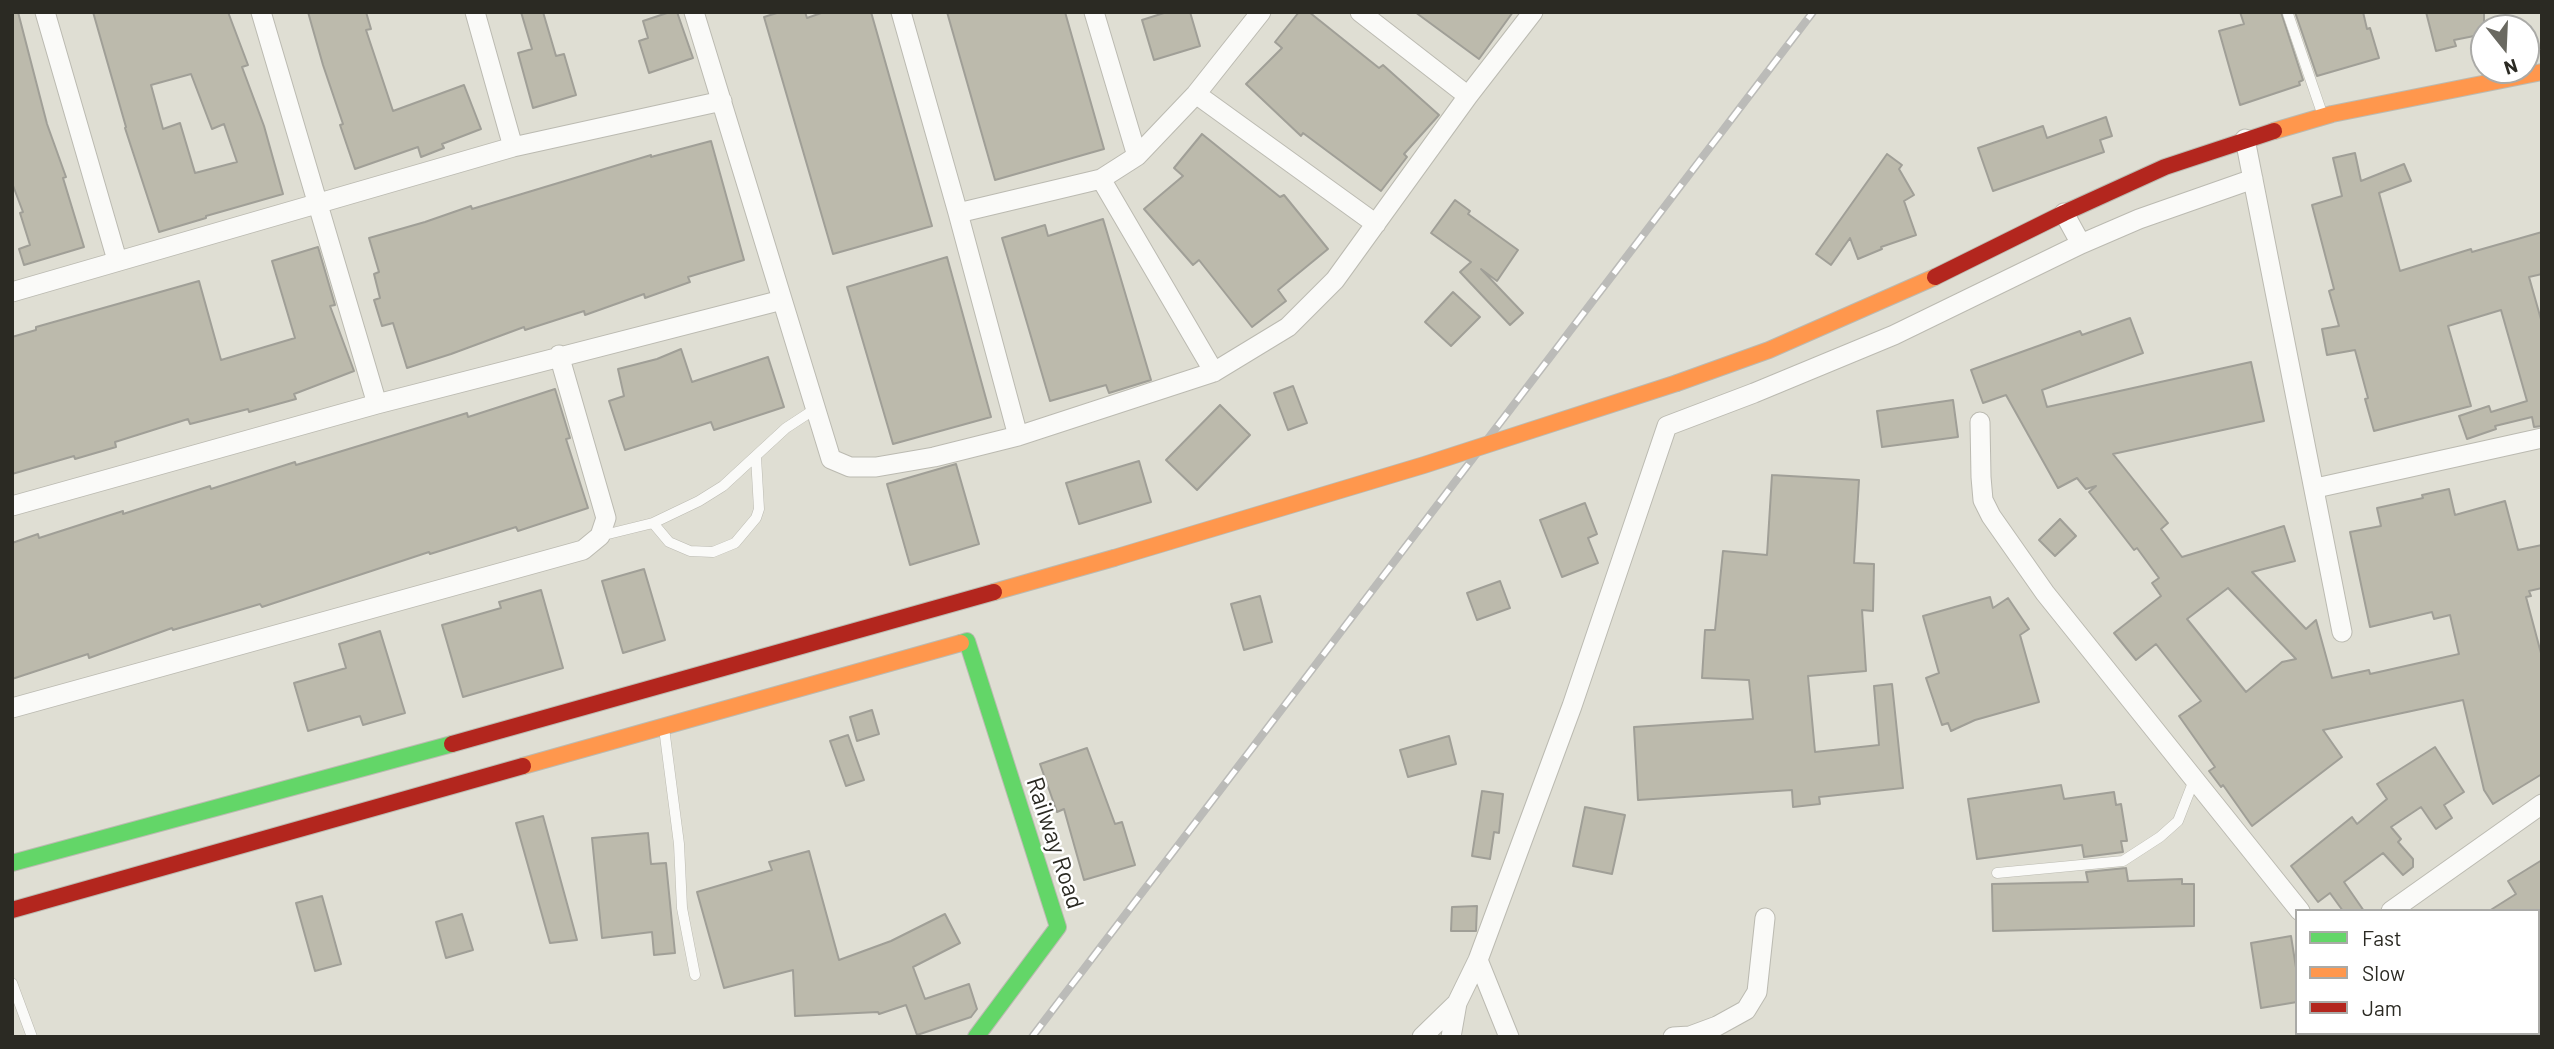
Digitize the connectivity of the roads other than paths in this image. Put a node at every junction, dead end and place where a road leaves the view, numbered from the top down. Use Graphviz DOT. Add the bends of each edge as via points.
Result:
graph roads {
  1 [pos="45,12"];
  2 [pos="261,12"];
  3 [pos="475,12"];
  4 [pos="694,12"];
  5 [pos="901,12"];
  6 [pos="1094,12"];
  7 [pos="1261,12"];
  8 [pos="1360,12"];
  9 [pos="1533,12"];
  10 [pos="2288,14"];
  11 [pos="2542,72"];
  12 [pos="1196,94"];
  13 [pos="1468,96"];
  14 [pos="722,101"];
  15 [pos="2323,116"];
  16 [pos="2245,139"];
  17 [pos="513,147"];
  18 [pos="1137,156"];
  19 [pos="1101,179"];
  20 [pos="2253,179"];
  21 [pos="317,202"];
  22 [pos="958,213"];
  23 [pos="2064,213"];
  24 [pos="1376,224"];
  25 [pos="2081,244"];
  26 [pos="117,260"];
  27 [pos="12,292"];
  28 [pos="782,300"];
  29 [pos="559,355"];
  30 [pos="1214,372"];
  31 [pos="377,404"];
  32 [pos="815,409"];
  33 [pos="1980,422"];
  34 [pos="1018,436"];
  35 [pos="2542,438"];
  36 [pos="756,457"];
  37 [pos="2315,488"];
  38 [pos="12,506"];
  39 [pos="653,523"];
  40 [pos="600,536"];
  41 [pos="2342,632"];
  42 [pos="12,708"];
  43 [pos="664,728"];
  44 [pos="2195,779"];
  45 [pos="2542,804"];
  46 [pos="12,863"];
  47 [pos="1997,873"];
  48 [pos="2298,909"];
  49 [pos="2393,909"];
  50 [pos="12,910"];
  51 [pos="1765,918"];
  52 [pos="1478,960"];
  53 [pos="695,975"];
  54 [pos="12,983"];
  55 [pos="1457,1003"];
  56 [pos="32,1037"];
  57 [pos="976,1037"];
  58 [pos="1422,1037"];
  59 [pos="1451,1037"];
  60 [pos="1509,1037"];
  61 [pos="1673,1037"];
  1 -- 26 [label="street"];
  2 -- 21 [label="street"];
  3 -- 17 [label="street"];
  4 -- 14 [label="street"];
  5 -- 22 [label="street"];
  6 -- 18 [label="street"];
  7 -- 12 [label="street"];
  8 -- 13 [label="street"];
  9 -- 13 [label="street"];
  10 -- 15 [label="lane"];
  11 -- 15 [label="main road"];
  12 -- 18 [label="street"];
  12 -- 24 [label="street"];
  13 -- 24 [label="street"];
  14 -- 17 [label="street"];
  14 -- 28 [label="street"];
  15 -- 16 [label="main road"];
  16 -- 20 [label="street"];
  16 -- 23 [label="main road" via="2165,167"];
  17 -- 21 [label="street"];
  18 -- 19 [label="street"];
  19 -- 22 [label="street"];
  19 -- 30 [label="street"];
  20 -- 25 [label="street"];
  20 -- 37 [label="street"];
  21 -- 26 [label="street"];
  21 -- 31 [label="street"];
  22 -- 34 [label="street"];
  23 -- 25 [label="street"];
  23 -- 46 [label="main road, bridge" via="1898,295 1769,350 1584,415 1114,558"];
  24 -- 30 [label="street" via="1335,280 1288,327"];
  25 -- 52 [label="street" via="1894,335 1667,426 1572,706"];
  26 -- 27 [label="street"];
  28 -- 29 [label="street"];
  28 -- 32 [label="street"];
  29 -- 31 [label="street"];
  29 -- 40 [label="street" via="607,518"];
  30 -- 34 [label="street"];
  31 -- 38 [label="street"];
  32 -- 34 [label="street" via="831,458 850,467 934,457"];
  32 -- 36 [label="lane" via="786,428"];
  33 -- 44 [label="street" via="1983,500 1991,516 2045,593"];
  35 -- 37 [label="street"];
  36 -- 39 [label="lane" via="723,486"];
  36 -- 39 [label="lane" via="759,509 735,543 713,552 690,551 670,542"];
  37 -- 41 [label="street"];
  39 -- 40 [label="lane"];
  40 -- 42 [label="street" via="583,550"];
  43 -- 50 [label="main road"];
  43 -- 53 [label="lane" via="682,908"];
  43 -- 57 [label="main road, Railway Road" via="967,641 1058,928"];
  44 -- 47 [label="lane" via="2178,821 2123,861"];
  44 -- 48 [label="street"];
  45 -- 49 [label="street"];
  51 -- 61 [label="street" via="1757,992 1746,1010 1690,1036"];
  52 -- 55 [label="street"];
  52 -- 60 [label="street"];
  54 -- 56 [label="lane"];
  55 -- 58 [label="street"];
  55 -- 59 [label="street"];
}
